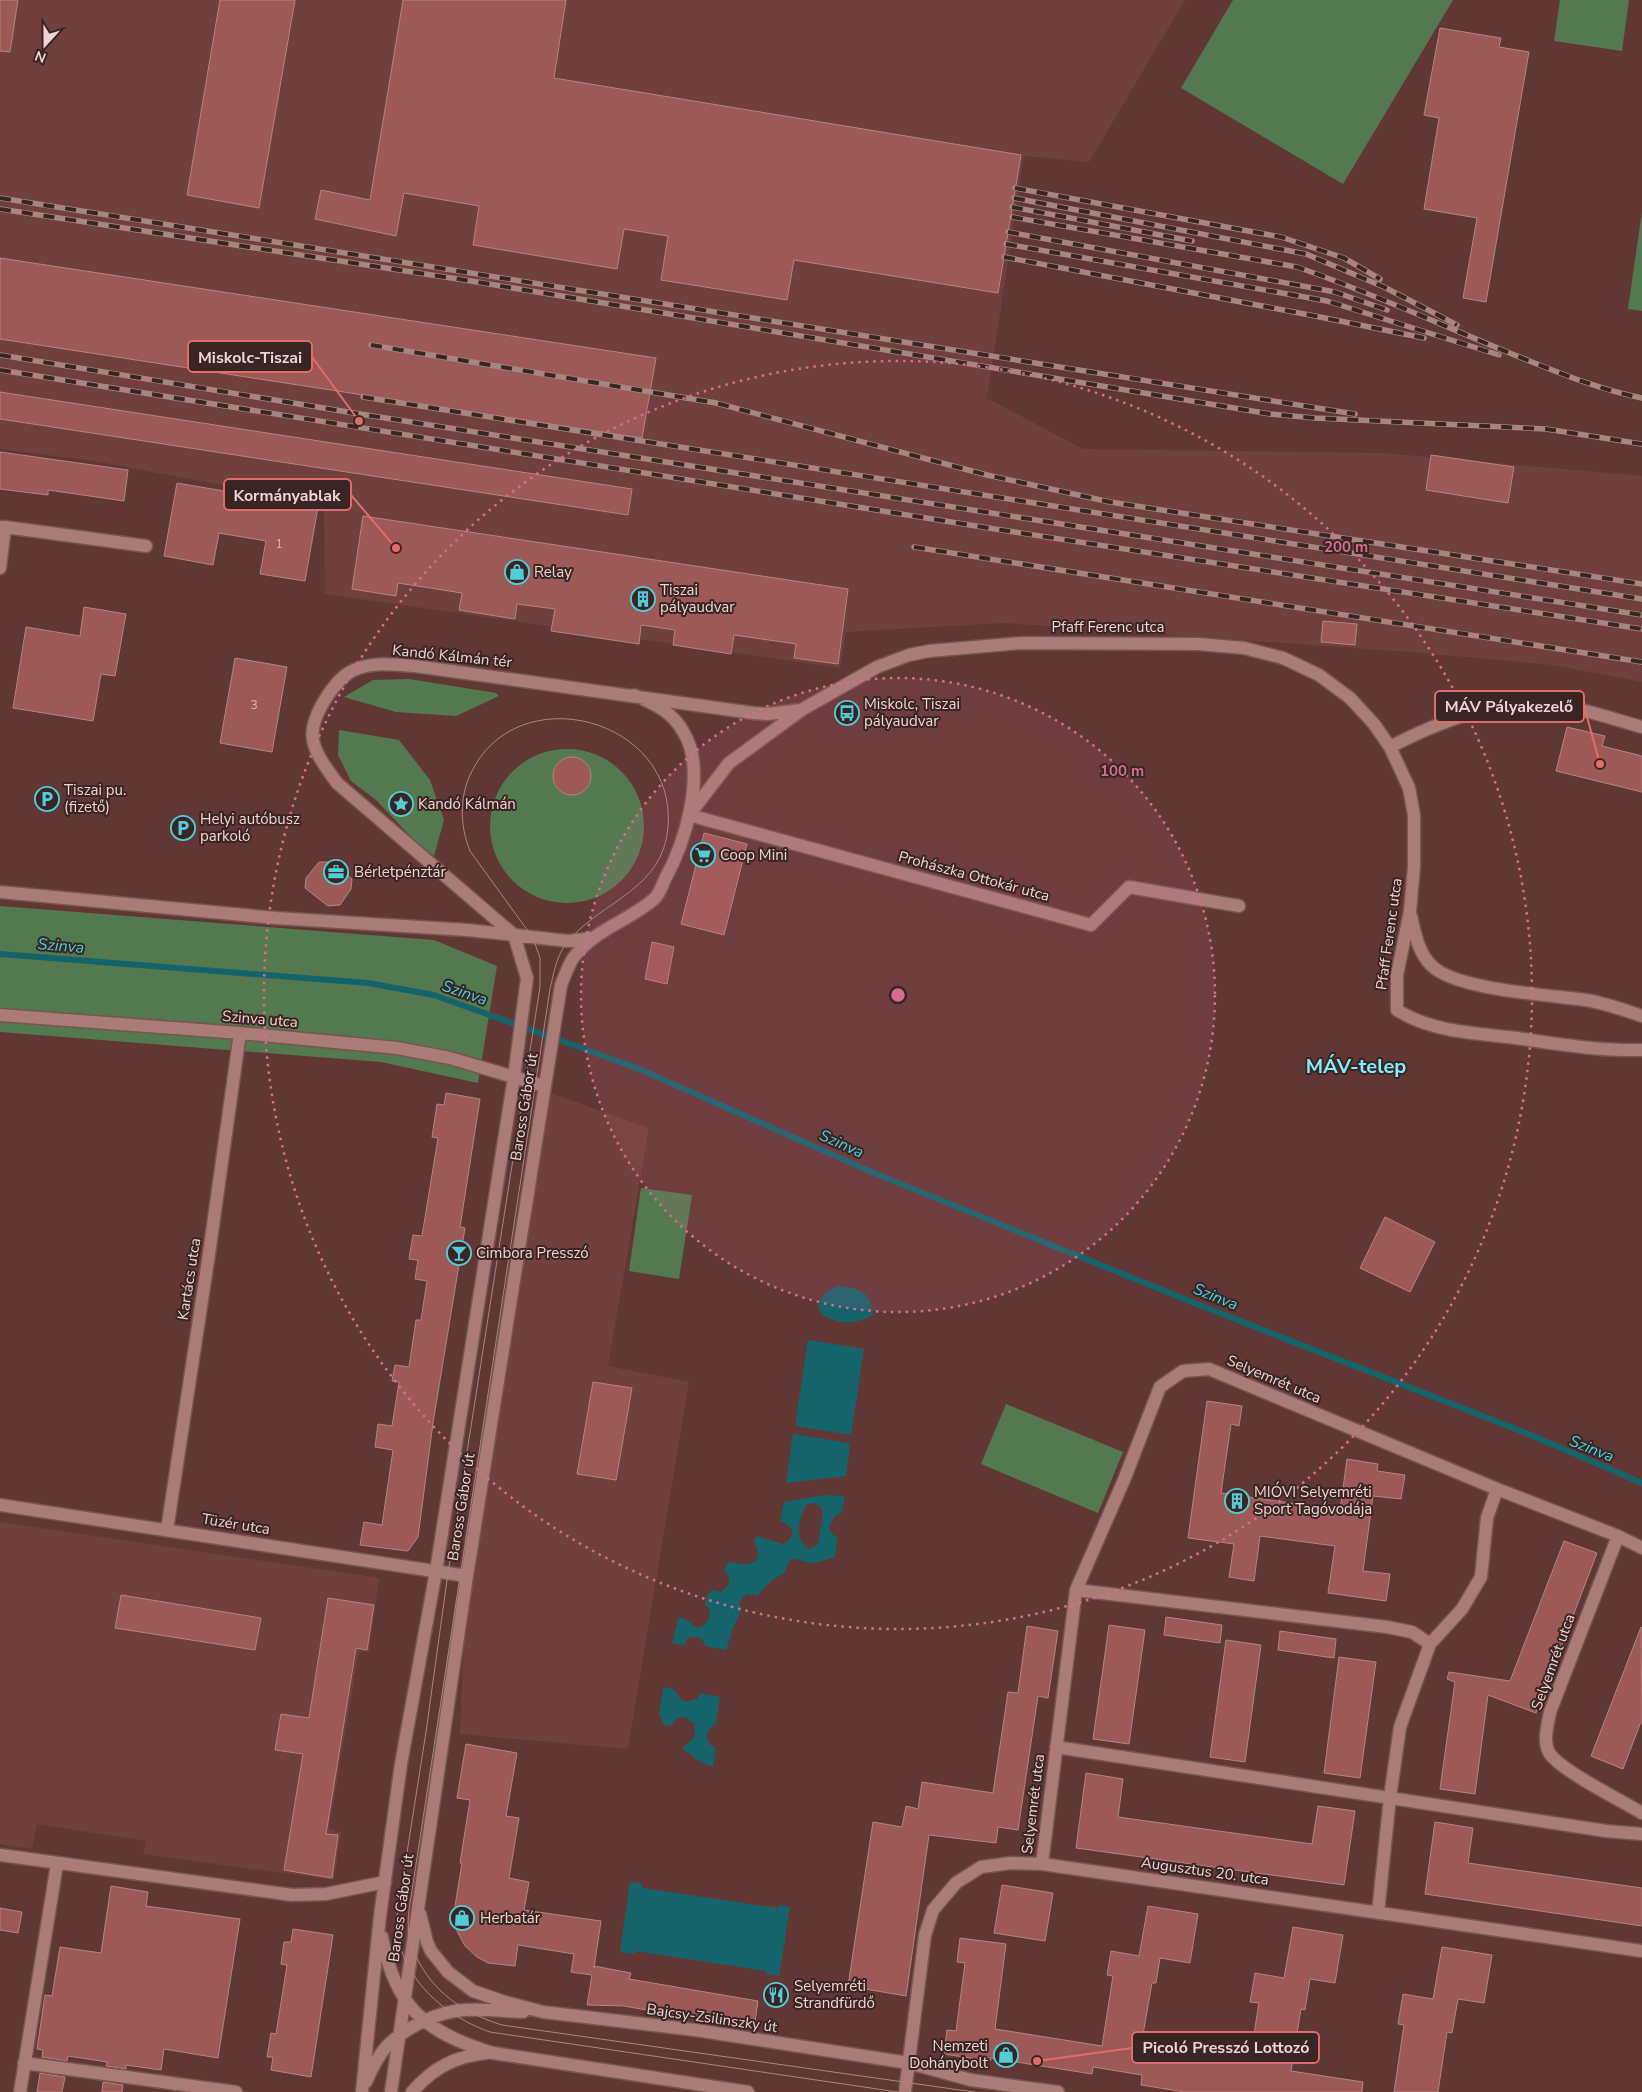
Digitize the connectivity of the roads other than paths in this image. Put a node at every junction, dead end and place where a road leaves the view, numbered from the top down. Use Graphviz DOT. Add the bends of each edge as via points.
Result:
graph roads {
  1 [pos="2,527"];
  2 [pos="146,546"];
  3 [pos="0,568"];
  4 [pos="634,695"];
  5 [pos="803,709"];
  6 [pos="1642,727"];
  7 [pos="1390,747"];
  8 [pos="689,815"];
  9 [pos="0,892"];
  10 [pos="1239,906"];
  11 [pos="1410,911"];
  12 [pos="514,935"];
  13 [pos="593,938"];
  14 [pos="0,1015"];
  15 [pos="1642,1016"];
  16 [pos="240,1033"];
  17 [pos="1642,1050"];
  18 [pos="514,1077"];
  19 [pos="544,1086"];
  20 [pos="1497,1489"];
  21 [pos="0,1505"];
  22 [pos="167,1530"];
  23 [pos="1618,1536"];
  24 [pos="1642,1548"];
  25 [pos="436,1571"];
  26 [pos="467,1576"];
  27 [pos="1076,1590"];
  28 [pos="1430,1644"];
  29 [pos="1056,1747"];
  30 [pos="1390,1797"];
  31 [pos="1642,1812"];
  32 [pos="1642,1834"];
  33 [pos="0,1855"];
  34 [pos="57,1864"];
  35 [pos="1042,1864"];
  36 [pos="385,1882"];
  37 [pos="418,1899"];
  38 [pos="1378,1913"];
  39 [pos="379,1922"];
  40 [pos="1642,1951"];
  41 [pos="405,2000"];
  42 [pos="543,2012"];
  43 [pos="423,2022"];
  44 [pos="398,2037"];
  45 [pos="493,2053"];
  46 [pos="24,2063"];
  47 [pos="910,2063"];
  48 [pos="362,2090"];
  49 [pos="20,2092"];
  50 [pos="236,2092"];
  51 [pos="391,2092"];
  52 [pos="412,2092"];
  53 [pos="748,2092"];
  54 [pos="905,2092"];
  55 [pos="1058,2092"];
  1 -- 2 [label="street"];
  1 -- 3 [label="street"];
  4 -- 5 [label="street, Kandó Kálmán tér" via="753,713"];
  4 -- 8 [label="street" via="660,706 676,720 685,734 692,754 693,773"];
  4 -- 12 [label="street, Kandó Kálmán tér" via="415,666 372,665 353,670 340,681 320,709 313,739 322,762 337,783"];
  5 -- 7 [label="street, Pfaff Ferenc utca" via="891,660 929,651 1022,643 1198,644 1244,648 1283,658 1319,675 1350,698"];
  5 -- 8 [label="street" via="729,763"];
  6 -- 7 [label="street" via="1550,705 1495,707 1472,712"];
  7 -- 11 [label="street, Pfaff Ferenc utca" via="1409,788 1414,815"];
  8 -- 10 [label="street, Prohászka Ottokár utca" via="1091,925 1129,887"];
  8 -- 13 [label="street" via="677,858 655,898"];
  9 -- 12 [label="street" via="276,918"];
  11 -- 15 [label="street" via="1420,950 1431,966 1448,976 1468,984 1589,1001"];
  11 -- 17 [label="street, Pfaff Ferenc utca" via="1397,975 1397,1010 1410,1019 1446,1029 1595,1049"];
  12 -- 13 [label="street" via="568,941"];
  12 -- 18 [label="street, Baross Gábor út" via="527,978"];
  13 -- 19 [label="street, Baross Gábor út" via="573,958 561,985"];
  14 -- 16 [label="street, Szinva utca"];
  16 -- 18 [label="street, Szinva utca" via="397,1048 450,1058"];
  16 -- 22 [label="street, Kartács utca"];
  18 -- 19 [label="street, Szinva utca"];
  18 -- 25 [label="street, Baross Gábor út"];
  19 -- 26 [label="street, Baross Gábor út"];
  20 -- 23 [label="street, Selyemrét utca"];
  20 -- 27 [label="street, Selyemrét utca" via="1209,1369 1183,1371 1160,1387"];
  20 -- 28 [label="street" via="1487,1518 1481,1577 1462,1609"];
  21 -- 22 [label="street, Tüzér utca"];
  22 -- 25 [label="street, Tüzér utca"];
  23 -- 24 [label="street, Selyemrét utca"];
  23 -- 31 [label="street, Selyemrét utca" via="1550,1712 1545,1738 1550,1754 1568,1769"];
  25 -- 26 [label="street, Tüzér utca"];
  25 -- 36 [label="street, Baross Gábor út" via="401,1764"];
  26 -- 37 [label="street, Baross Gábor út"];
  27 -- 28 [label="street" via="1387,1627 1412,1632"];
  27 -- 29 [label="street, Selyemrét utca"];
  28 -- 30 [label="street" via="1400,1727"];
  29 -- 30 [label="street, Selyemrét utca"];
  29 -- 35 [label="street, Selyemrét utca"];
  30 -- 32 [label="street, Selyemrét utca" via="1606,1832"];
  30 -- 38 [label="street"];
  33 -- 34 [label="street"];
  34 -- 36 [label="street" via="292,1895 326,1894"];
  34 -- 46 [label="street"];
  35 -- 38 [label="street, Augusztus 20. utca"];
  35 -- 47 [label="street, Augusztus 20. utca" via="1011,1863 981,1867 956,1883 933,1910 925,1935"];
  36 -- 39 [label="street, Baross Gábor út"];
  37 -- 41 [label="street, Baross Gábor út"];
  37 -- 42 [label="street, Bajcsy-Zsilinszky út" via="427,1942 448,1972 486,1997"];
  38 -- 40 [label="street, Augusztus 20. utca"];
  39 -- 41 [label="street" via="389,1970"];
  39 -- 48 [label="street, Baross Gábor út"];
  41 -- 43 [label="street"];
  41 -- 44 [label="street, Baross Gábor út"];
  42 -- 43 [label="street" via="465,2010"];
  42 -- 47 [label="street, Bajcsy-Zsilinszky út" via="695,2030"];
  43 -- 44 [label="street"];
  43 -- 45 [label="street" via="453,2039"];
  44 -- 48 [label="street" via="386,2047"];
  44 -- 51 [label="street, Baross Gábor út"];
  45 -- 52 [label="street" via="468,2055 447,2063 422,2080"];
  45 -- 53 [label="street"];
  46 -- 49 [label="street"];
  46 -- 50 [label="street"];
  47 -- 54 [label="street, Augusztus 20. utca"];
  47 -- 55 [label="street, Bajcsy-Zsilinszky út" via="972,2080"];
}
